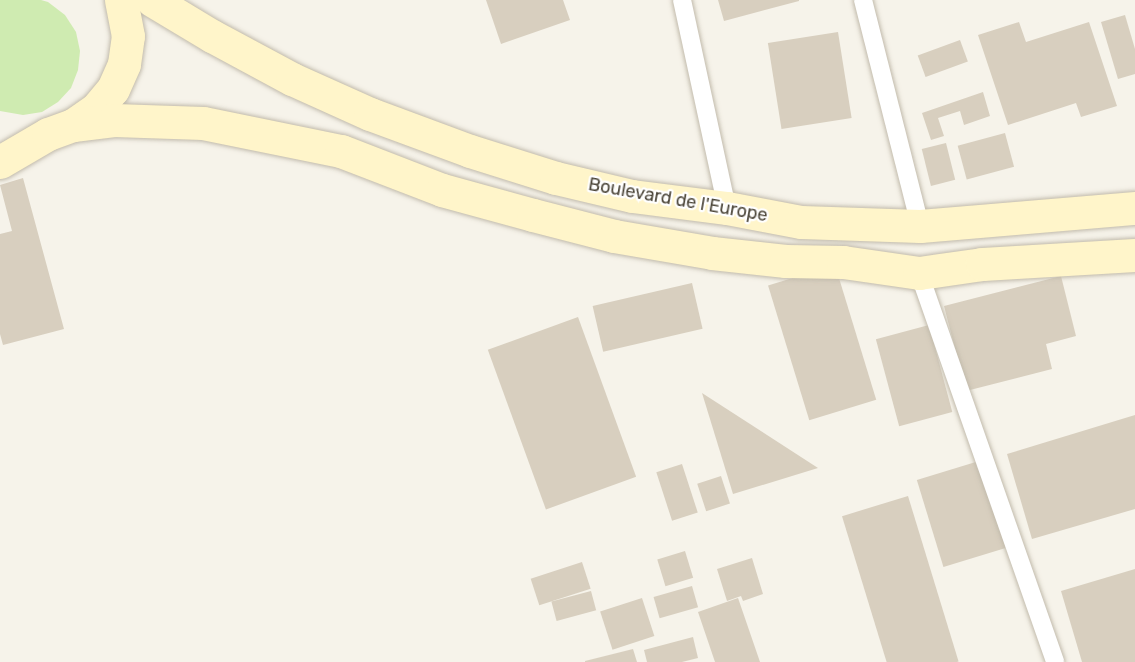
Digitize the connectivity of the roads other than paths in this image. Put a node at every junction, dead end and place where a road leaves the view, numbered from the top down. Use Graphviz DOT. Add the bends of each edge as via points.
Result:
graph roads {
  1 [pos="121,0"];
  2 [pos="152,0"];
  3 [pos="682,0"];
  4 [pos="863,0"];
  5 [pos="60,129"];
  6 [pos="0,132"];
  7 [pos="0,162"];
  8 [pos="728,208"];
  9 [pos="1135,208"];
  10 [pos="920,226"];
  11 [pos="1135,255"];
  12 [pos="919,273"];
  13 [pos="1055,662"];
  1 -- 5 [label="main road" via="128,36 124,64 113,89 96,109"];
  2 -- 8 [label="main road, Boulevard de l'Europe" via="292,79 370,114 459,147 556,178 632,196"];
  3 -- 8 [label="lane"];
  4 -- 10 [label="lane"];
  5 -- 6 [label="main road" via="23,135"];
  5 -- 7 [label="main road"];
  5 -- 12 [label="main road" via="114,120 202,123 341,151 442,190 614,236 712,253 843,262"];
  8 -- 10 [label="main road, Boulevard de l'Europe" via="801,222"];
  9 -- 10 [label="main road, Boulevard de l'Europe"];
  11 -- 12 [label="main road" via="982,264"];
  12 -- 13 [label="lane"];
}
